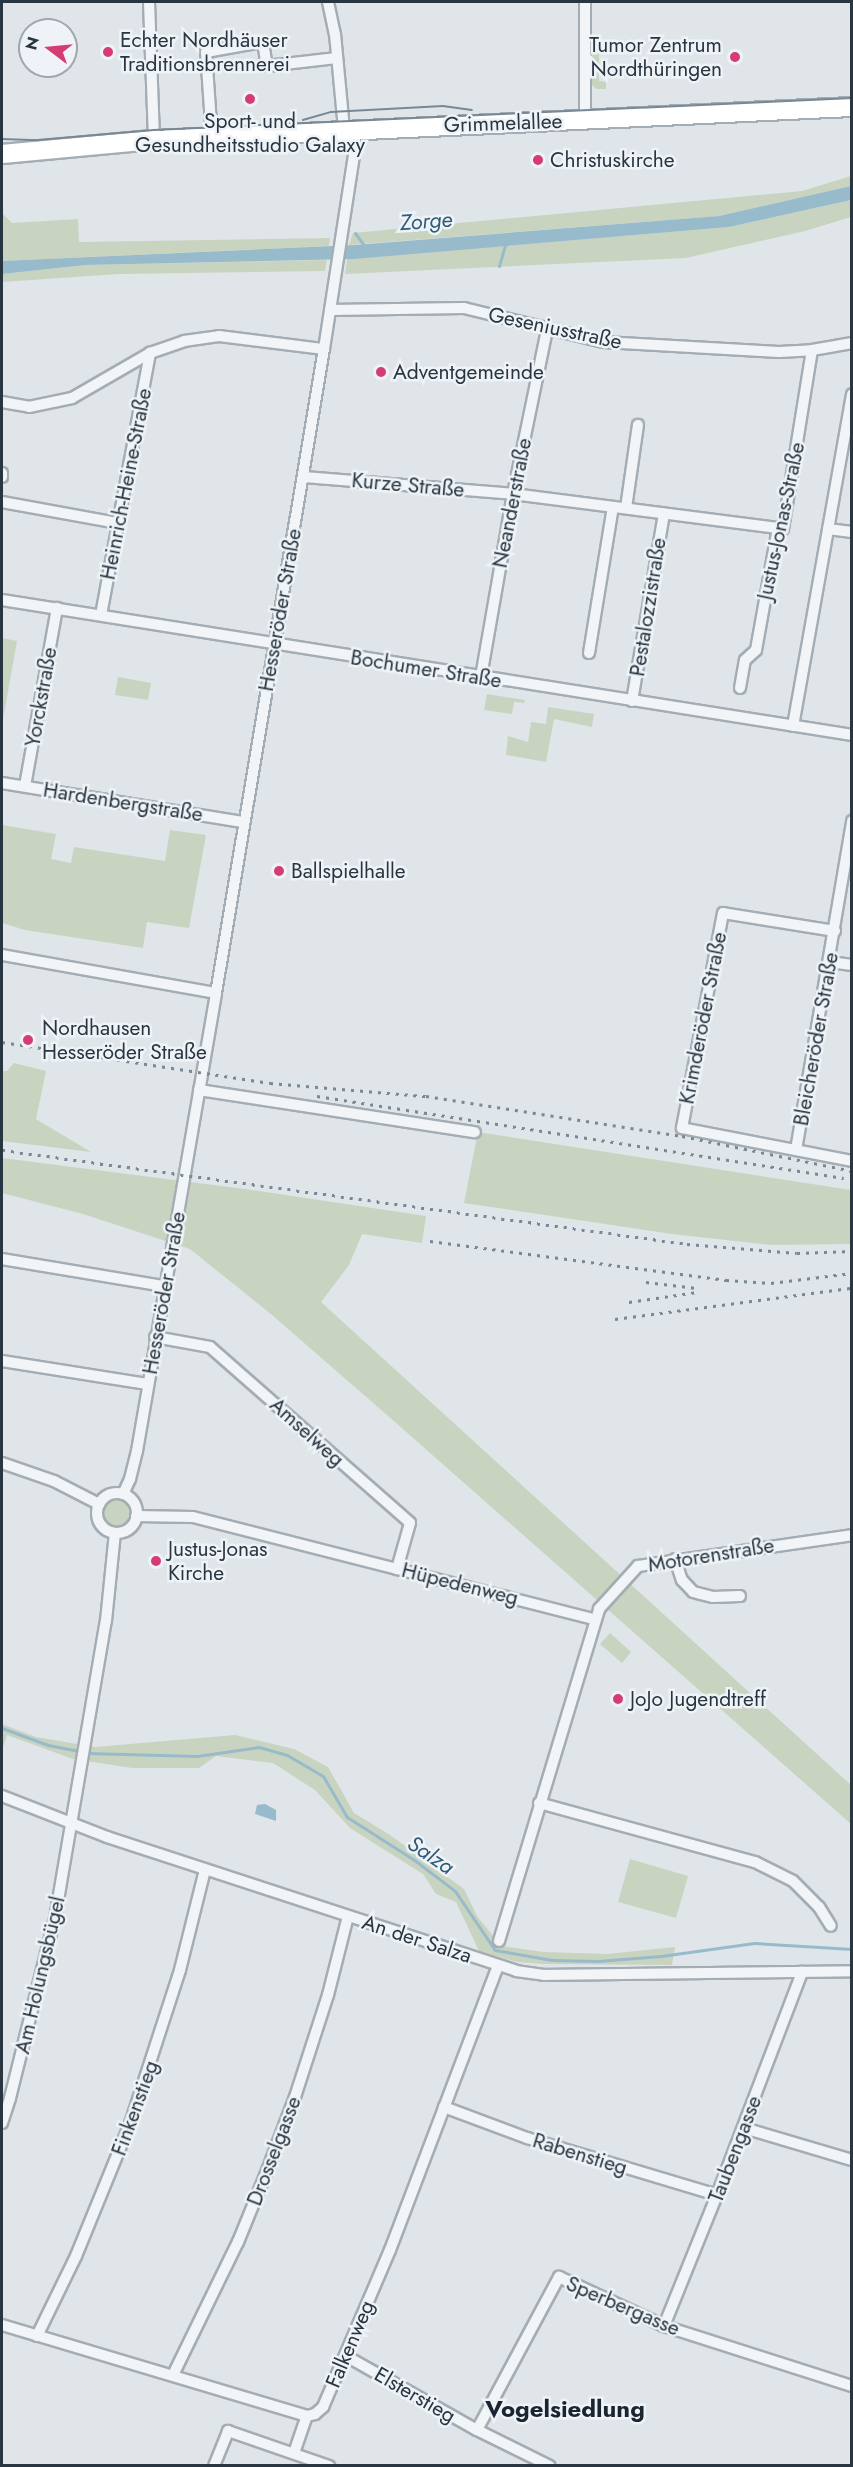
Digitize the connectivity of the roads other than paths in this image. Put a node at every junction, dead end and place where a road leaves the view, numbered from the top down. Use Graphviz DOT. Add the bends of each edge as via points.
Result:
graph roads {
  1 [pos="149,2"];
  2 [pos="328,2"];
  3 [pos="585,2"];
  4 [pos="337,58"];
  5 [pos="852,107"];
  6 [pos="585,120"];
  7 [pos="349,130"];
  8 [pos="212,138"];
  9 [pos="154,140"];
  10 [pos="2,154"];
  11 [pos="330,310"];
  12 [pos="547,330"];
  13 [pos="852,343"];
  14 [pos="324,349"];
  15 [pos="812,350"];
  16 [pos="150,353"];
  17 [pos="852,394"];
  18 [pos="2,402"];
  19 [pos="638,425"];
  20 [pos="303,477"];
  21 [pos="513,494"];
  22 [pos="2,502"];
  23 [pos="613,507"];
  24 [pos="626,508"];
  25 [pos="664,514"];
  26 [pos="118,523"];
  27 [pos="778,528"];
  28 [pos="828,529"];
  29 [pos="852,532"];
  30 [pos="2,600"];
  31 [pos="57,608"];
  32 [pos="101,615"];
  33 [pos="273,644"];
  34 [pos="589,653"];
  35 [pos="481,677"];
  36 [pos="741,688"];
  37 [pos="632,701"];
  38 [pos="794,726"];
  39 [pos="852,735"];
  40 [pos="2,783"];
  41 [pos="25,786"];
  42 [pos="852,821"];
  43 [pos="244,822"];
  44 [pos="835,931"];
  45 [pos="2,955"];
  46 [pos="830,962"];
  47 [pos="852,965"];
  48 [pos="216,993"];
  49 [pos="199,1090"];
  50 [pos="475,1132"];
  51 [pos="796,1150"];
  52 [pos="852,1161"];
  53 [pos="2,1259"];
  54 [pos="164,1286"];
  55 [pos="156,1337"];
  56 [pos="2,1361"];
  57 [pos="147,1384"];
  58 [pos="2,1463"];
  59 [pos="123,1494"];
  60 [pos="99,1504"];
  61 [pos="136,1516"];
  62 [pos="115,1533"];
  63 [pos="852,1536"];
  64 [pos="675,1559"];
  65 [pos="397,1569"];
  66 [pos="740,1596"];
  67 [pos="594,1618"];
  68 [pos="2,1796"];
  69 [pos="539,1803"];
  70 [pos="72,1825"];
  71 [pos="205,1870"];
  72 [pos="348,1916"];
  73 [pos="831,1926"];
  74 [pos="499,1941"];
  75 [pos="498,1966"];
  76 [pos="852,1971"];
  77 [pos="802,1972"];
  78 [pos="444,2107"];
  79 [pos="2,2123"];
  80 [pos="744,2128"];
  81 [pos="852,2160"];
  82 [pos="717,2195"];
  83 [pos="2,2325"];
  84 [pos="664,2326"];
  85 [pos="37,2336"];
  86 [pos="346,2356"];
  87 [pos="173,2375"];
  88 [pos="852,2385"];
  89 [pos="307,2416"];
  90 [pos="477,2430"];
  91 [pos="294,2453"];
  92 [pos="214,2466"];
  93 [pos="329,2466"];
  94 [pos="550,2466"];
  1 -- 9 [label="street"];
  2 -- 4 [label="street, Hesseröder Straße"];
  3 -- 6 [label="street"];
  4 -- 7 [label="street, Hesseröder Straße"];
  4 -- 8 [label="street" via="267,66 263,42 206,52"];
  5 -- 6 [label="main road, Grimmelallee"];
  6 -- 7 [label="main road, Grimmelallee"];
  7 -- 8 [label="main road, Grimmelallee"];
  7 -- 11 [label="street, Hesseröder Straße" via="355,149"];
  8 -- 9 [label="main road, Grimmelallee"];
  9 -- 10 [label="main road, Grimmelallee"];
  11 -- 12 [label="street, Geseniusstraße" via="464,308"];
  11 -- 14 [label="street, Hesseröder Straße"];
  12 -- 15 [label="street, Geseniusstraße" via="604,342 779,352"];
  12 -- 21 [label="street, Neanderstraße"];
  13 -- 15 [label="street, Geseniusstraße"];
  14 -- 16 [label="street" via="219,336 184,341"];
  14 -- 20 [label="street, Hesseröder Straße"];
  15 -- 27 [label="street, Justus-Jonas-Straße" via="783,529"];
  16 -- 18 [label="street" via="72,398 28,407"];
  16 -- 26 [label="street, Heinrich-Heine-Straße"];
  17 -- 28 [label="street"];
  19 -- 24 [label="street"];
  20 -- 21 [label="street, Kurze Straße"];
  20 -- 33 [label="street, Hesseröder Straße"];
  21 -- 23 [label="street, Pestalozzistraße"];
  21 -- 35 [label="street, Neanderstraße"];
  22 -- 26 [label="street"];
  23 -- 24 [label="street, Pestalozzistraße"];
  23 -- 34 [label="street"];
  24 -- 25 [label="street, Pestalozzistraße"];
  25 -- 27 [label="street, Pestalozzistraße"];
  25 -- 37 [label="street, Pestalozzistraße"];
  26 -- 32 [label="street, Heinrich-Heine-Straße"];
  27 -- 36 [label="street, Justus-Jonas-Straße" via="756,650 745,660"];
  28 -- 29 [label="street"];
  28 -- 38 [label="street"];
  30 -- 31 [label="street, Bochumer Straße"];
  31 -- 32 [label="street, Bochumer Straße"];
  31 -- 41 [label="street, Yorckstraße"];
  32 -- 33 [label="street, Bochumer Straße"];
  33 -- 35 [label="street, Bochumer Straße"];
  33 -- 43 [label="street, Hesseröder Straße"];
  35 -- 37 [label="street, Bochumer Straße"];
  37 -- 38 [label="street, Bochumer Straße"];
  38 -- 39 [label="street, Bochumer Straße"];
  40 -- 41 [label="street, Hardenbergstraße"];
  41 -- 43 [label="street, Hardenbergstraße"];
  42 -- 44 [label="street, Bleicheröder Straße"];
  43 -- 48 [label="street, Hesseröder Straße"];
  44 -- 46 [label="street, Bleicheröder Straße"];
  44 -- 51 [label="street, Krimderöder Straße" via="723,913 682,1128"];
  45 -- 48 [label="street"];
  46 -- 47 [label="street"];
  46 -- 51 [label="street, Bleicheröder Straße"];
  48 -- 49 [label="street, Hesseröder Straße"];
  49 -- 50 [label="street"];
  49 -- 54 [label="street, Hesseröder Straße"];
  51 -- 52 [label="street"];
  53 -- 54 [label="street"];
  54 -- 55 [label="street, Hesseröder Straße"];
  55 -- 57 [label="street, Hesseröder Straße"];
  55 -- 65 [label="street, Amselweg" via="210,1347 410,1523"];
  56 -- 57 [label="street"];
  57 -- 59 [label="street, Hesseröder Straße" via="132,1470"];
  58 -- 60 [label="street" via="54,1481"];
  59 -- 60 [label="street" via="108,1495"];
  59 -- 61 [label="street" via="136,1506"];
  60 -- 62 [label="street" via="99,1521"];
  61 -- 62 [label="street" via="129,1529"];
  61 -- 65 [label="street, Hüpedenweg" via="193,1517"];
  62 -- 70 [label="street" via="106,1622"];
  63 -- 64 [label="street, Motorenstraße"];
  64 -- 66 [label="street" via="682,1580 693,1592 713,1597"];
  64 -- 67 [label="street, Motorenstraße" via="638,1566"];
  65 -- 67 [label="street, Hüpedenweg"];
  67 -- 69 [label="street"];
  68 -- 70 [label="street, An der Salza"];
  69 -- 73 [label="street" via="756,1862 793,1881 819,1906"];
  69 -- 74 [label="street"];
  70 -- 71 [label="street, An der Salza"];
  70 -- 79 [label="street, Am Holungsbügel" via="55,1918"];
  71 -- 72 [label="street, An der Salza"];
  71 -- 85 [label="street, Finkenstieg" via="180,1970 130,2124 76,2256"];
  72 -- 75 [label="street, An der Salza"];
  72 -- 87 [label="street, Drosselgasse" via="328,1995 283,2131 238,2242"];
  75 -- 77 [label="street, An der Salza" via="544,1975"];
  75 -- 78 [label="street, Falkenweg"];
  76 -- 77 [label="street, An der Salza"];
  77 -- 80 [label="street, Taubengasse"];
  78 -- 82 [label="street, Rabenstieg" via="527,2138"];
  78 -- 86 [label="street, Falkenweg"];
  80 -- 81 [label="street"];
  80 -- 82 [label="street, Taubengasse"];
  82 -- 84 [label="street, Taubengasse"];
  83 -- 85 [label="street"];
  84 -- 88 [label="street, Sperbergasse"];
  84 -- 90 [label="street, Sperbergasse" via="559,2277"];
  85 -- 87 [label="street"];
  86 -- 89 [label="street, Falkenweg" via="323,2407"];
  86 -- 90 [label="street, Elsterstieg"];
  87 -- 89 [label="street"];
  89 -- 91 [label="street"];
  90 -- 94 [label="street, Elsterstieg"];
  91 -- 92 [label="street" via="228,2431"];
  91 -- 93 [label="street"];
}
